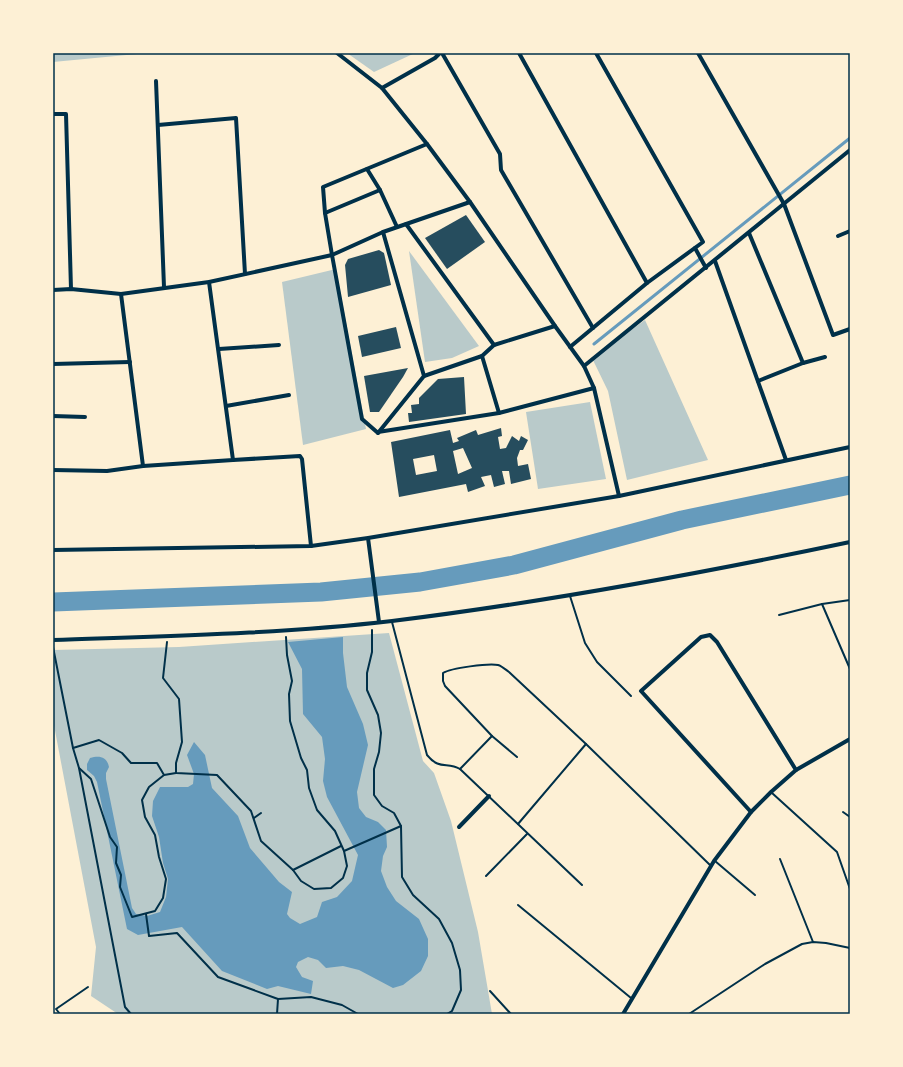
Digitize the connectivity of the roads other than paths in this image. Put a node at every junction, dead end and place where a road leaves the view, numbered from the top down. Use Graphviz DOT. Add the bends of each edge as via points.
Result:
graph roads {
  1 [pos="337,53"];
  2 [pos="432,53"];
  3 [pos="441,53"];
  4 [pos="519,53"];
  5 [pos="596,53"];
  6 [pos="698,53"];
  7 [pos="435,58"];
  8 [pos="156,81"];
  9 [pos="382,88"];
  10 [pos="53,114"];
  11 [pos="158,125"];
  12 [pos="427,144"];
  13 [pos="850,150"];
  14 [pos="367,169"];
  15 [pos="380,190"];
  16 [pos="470,202"];
  17 [pos="784,204"];
  18 [pos="325,213"];
  19 [pos="406,224"];
  20 [pos="397,227"];
  21 [pos="850,231"];
  22 [pos="383,232"];
  23 [pos="749,233"];
  24 [pos="838,236"];
  25 [pos="695,248"];
  26 [pos="332,255"];
  27 [pos="714,261"];
  28 [pos="706,268"];
  29 [pos="245,274"];
  30 [pos="209,282"];
  31 [pos="647,283"];
  32 [pos="164,287"];
  33 [pos="71,289"];
  34 [pos="53,290"];
  35 [pos="121,294"];
  36 [pos="555,326"];
  37 [pos="592,328"];
  38 [pos="850,329"];
  39 [pos="279,345"];
  40 [pos="494,345"];
  41 [pos="570,347"];
  42 [pos="219,349"];
  43 [pos="482,356"];
  44 [pos="825,357"];
  45 [pos="130,362"];
  46 [pos="803,363"];
  47 [pos="53,364"];
  48 [pos="584,366"];
  49 [pos="424,376"];
  50 [pos="758,381"];
  51 [pos="594,388"];
  52 [pos="289,395"];
  53 [pos="226,406"];
  54 [pos="499,414"];
  55 [pos="53,416"];
  56 [pos="85,417"];
  57 [pos="378,432"];
  58 [pos="850,447"];
  59 [pos="233,460"];
  60 [pos="786,460"];
  61 [pos="143,466"];
  62 [pos="53,470"];
  63 [pos="619,496"];
  64 [pos="368,538"];
  65 [pos="850,542"];
  66 [pos="311,546"];
  67 [pos="53,550"];
  68 [pos="570,596"];
  69 [pos="850,600"];
  70 [pos="822,604"];
  71 [pos="779,615"];
  72 [pos="392,621"];
  73 [pos="379,622"];
  74 [pos="53,640"];
  75 [pos="850,669"];
  76 [pos="631,696"];
  77 [pos="492,736"];
  78 [pos="850,739"];
  79 [pos="586,744"];
  80 [pos="517,757"];
  81 [pos="460,769"];
  82 [pos="796,770"];
  83 [pos="771,792"];
  84 [pos="489,796"];
  85 [pos="751,812"];
  86 [pos="843,812"];
  87 [pos="850,817"];
  88 [pos="518,824"];
  89 [pos="459,827"];
  90 [pos="527,834"];
  91 [pos="780,859"];
  92 [pos="714,861"];
  93 [pos="711,866"];
  94 [pos="850,874"];
  95 [pos="845,875"];
  96 [pos="486,876"];
  97 [pos="582,885"];
  98 [pos="850,889"];
  99 [pos="755,895"];
  100 [pos="518,905"];
  101 [pos="813,942"];
  102 [pos="850,948"];
  103 [pos="88,987"];
  104 [pos="490,991"];
  105 [pos="633,999"];
  106 [pos="60,1014"];
  107 [pos="510,1014"];
  108 [pos="623,1014"];
  109 [pos="689,1014"];
  1 -- 9 [label="street"];
  2 -- 7 [label="street"];
  3 -- 7 [label="street"];
  3 -- 37 [label="street" via="500,154 501,170"];
  4 -- 31 [label="street"];
  5 -- 25 [label="street" via="703,242"];
  6 -- 17 [label="street"];
  7 -- 9 [label="street"];
  8 -- 11 [label="street"];
  9 -- 12 [label="street"];
  10 -- 33 [label="street" via="66,114"];
  11 -- 29 [label="street" via="236,118"];
  11 -- 32 [label="street"];
  12 -- 14 [label="street"];
  12 -- 16 [label="street"];
  13 -- 17 [label="street"];
  14 -- 15 [label="street"];
  14 -- 18 [label="street" via="323,188"];
  15 -- 18 [label="street"];
  15 -- 20 [label="street"];
  16 -- 19 [label="street"];
  16 -- 36 [label="street"];
  17 -- 23 [label="street"];
  17 -- 38 [label="street" via="833,336"];
  18 -- 26 [label="street"];
  19 -- 20 [label="street"];
  19 -- 40 [label="street"];
  20 -- 22 [label="street"];
  21 -- 24 [label="street"];
  22 -- 26 [label="street"];
  22 -- 49 [label="street"];
  23 -- 27 [label="street"];
  23 -- 46 [label="street"];
  25 -- 28 [label="street"];
  25 -- 31 [label="street"];
  26 -- 29 [label="street"];
  26 -- 57 [label="street" via="362,419"];
  27 -- 28 [label="street"];
  27 -- 50 [label="street"];
  28 -- 48 [label="street"];
  29 -- 30 [label="street"];
  30 -- 32 [label="street"];
  30 -- 42 [label="street"];
  31 -- 37 [label="street"];
  32 -- 35 [label="street"];
  33 -- 34 [label="street"];
  33 -- 35 [label="street"];
  35 -- 45 [label="street"];
  36 -- 40 [label="street"];
  36 -- 41 [label="street"];
  37 -- 41 [label="street"];
  39 -- 42 [label="street"];
  40 -- 43 [label="street"];
  41 -- 48 [label="street"];
  42 -- 53 [label="street"];
  43 -- 49 [label="street"];
  43 -- 54 [label="street"];
  44 -- 46 [label="street"];
  45 -- 47 [label="street"];
  45 -- 61 [label="street"];
  46 -- 50 [label="street"];
  48 -- 51 [label="street"];
  49 -- 57 [label="street"];
  50 -- 60 [label="street"];
  51 -- 54 [label="street"];
  51 -- 63 [label="street"];
  52 -- 53 [label="street"];
  53 -- 59 [label="street"];
  54 -- 57 [label="street"];
  55 -- 56 [label="street"];
  58 -- 60 [label="street"];
  59 -- 61 [label="street"];
  59 -- 66 [label="street" via="300,456"];
  60 -- 63 [label="street"];
  61 -- 62 [label="street" via="107,471"];
  63 -- 64 [label="street"];
  64 -- 66 [label="street"];
  64 -- 73 [label="street"];
  65 -- 68 [label="street"];
  66 -- 67 [label="street"];
  68 -- 72 [label="street"];
  68 -- 76 [label="lane" via="586,643 597,662"];
  69 -- 70 [label="lane"];
  70 -- 71 [label="lane"];
  70 -- 75 [label="lane"];
  72 -- 73 [label="street"];
  72 -- 81 [label="lane" via="427,755 433,762 444,766 453,765"];
  73 -- 74 [label="street" via="182,636"];
  77 -- 79 [label="lane" via="445,686 443,673 489,664 500,665"];
  77 -- 80 [label="lane"];
  77 -- 81 [label="lane"];
  78 -- 82 [label="street"];
  79 -- 88 [label="lane"];
  79 -- 93 [label="lane"];
  81 -- 84 [label="lane"];
  82 -- 83 [label="street"];
  82 -- 85 [label="street" via="710,634 701,638 641,691"];
  83 -- 85 [label="street"];
  83 -- 95 [label="lane" via="837,852"];
  84 -- 88 [label="lane"];
  84 -- 89 [label="street"];
  85 -- 92 [label="street"];
  86 -- 87 [label="lane"];
  88 -- 90 [label="lane"];
  90 -- 96 [label="lane"];
  90 -- 97 [label="lane"];
  91 -- 101 [label="lane"];
  92 -- 93 [label="street"];
  92 -- 99 [label="lane"];
  93 -- 105 [label="street"];
  94 -- 95 [label="lane"];
  95 -- 98 [label="lane"];
  100 -- 105 [label="lane"];
  101 -- 102 [label="lane"];
  101 -- 109 [label="lane" via="802,944 765,964"];
  103 -- 106 [label="lane" via="56,1009"];
  104 -- 107 [label="lane"];
  105 -- 108 [label="street"];
}
